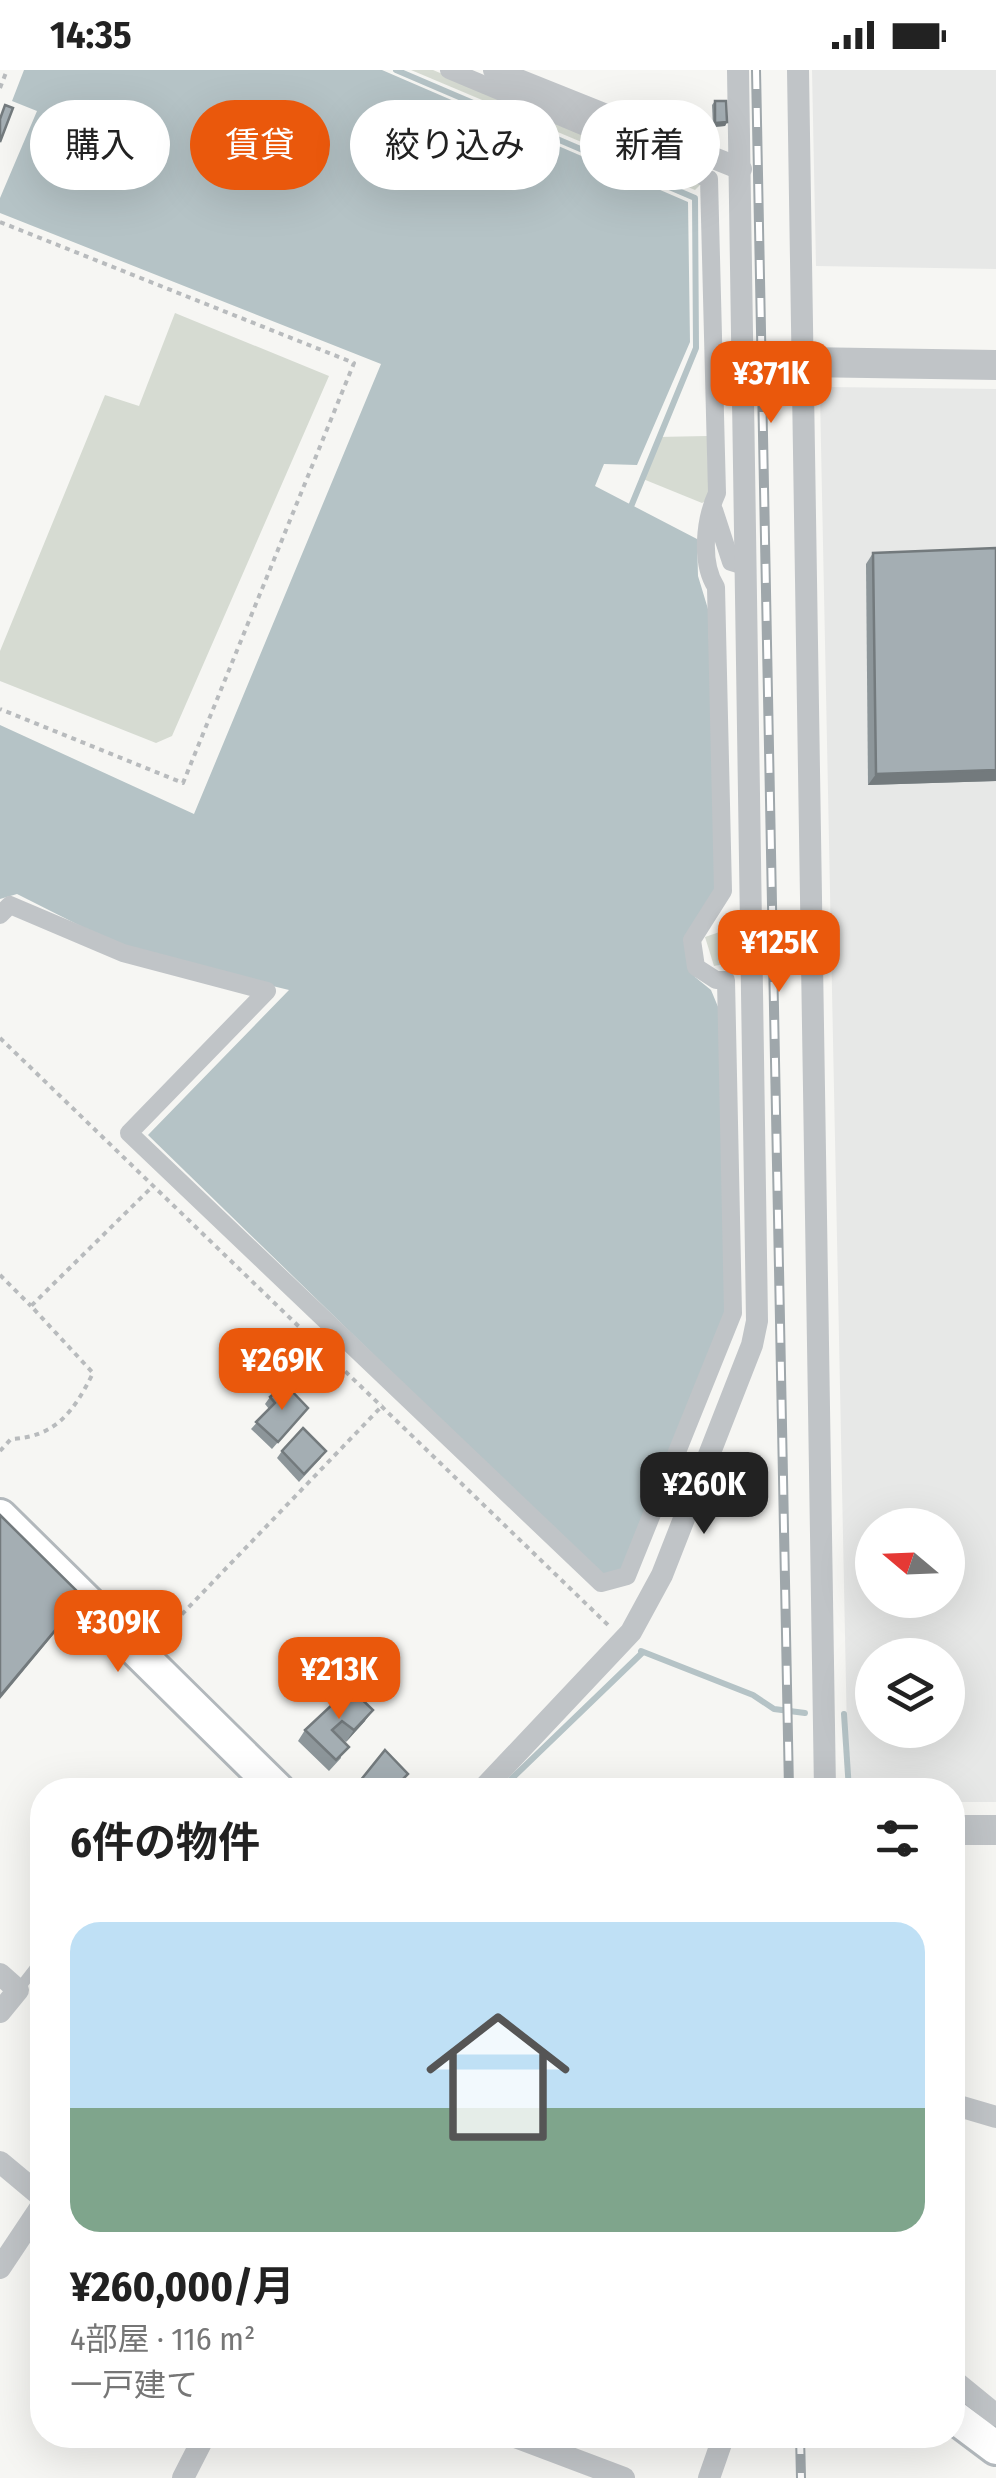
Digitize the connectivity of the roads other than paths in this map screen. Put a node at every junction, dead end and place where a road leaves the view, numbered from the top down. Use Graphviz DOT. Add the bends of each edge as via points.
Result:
graph roads {
  1 [pos="449,70"];
  2 [pos="494,70"];
  3 [pos="738,70"];
  4 [pos="798,70"];
  5 [pos="740,169"];
  6 [pos="803,362"];
  7 [pos="996,364"];
  8 [pos="712,504"];
  9 [pos="747,568"];
  10 [pos="0,916"];
  11 [pos="0,1516"];
  12 [pos="266,1778"];
  13 [pos="493,1778"];
  14 [pos="825,1778"];
  15 [pos="965,1830"];
  16 [pos="996,1830"];
  17 [pos="30,1967"];
  18 [pos="9,1982"];
  19 [pos="0,2012"];
  20 [pos="965,2108"];
  21 [pos="996,2117"];
  22 [pos="0,2162"];
  23 [pos="30,2196"];
  24 [pos="30,2224"];
  25 [pos="0,2268"];
  26 [pos="965,2390"];
  27 [pos="996,2415"];
  28 [pos="965,2425"];
  29 [pos="198,2448"];
  30 [pos="544,2448"];
  31 [pos="719,2448"];
  32 [pos="996,2448"];
  33 [pos="183,2478"];
  34 [pos="624,2478"];
  35 [pos="709,2478"];
  1 -- 8 [label="street" via="709,179 717,493"];
  2 -- 5 [label="street"];
  3 -- 5 [label="street"];
  4 -- 6 [label="street"];
  5 -- 9 [label="street"];
  6 -- 7 [label="street"];
  6 -- 14 [label="street"];
  8 -- 9 [label="street" via="731,562"];
  8 -- 10 [label="street" via="708,573 716,586 723,891 692,940 696,966 726,980 733,1313 627,1576 601,1584 129,1134 267,991 124,954 10,906"];
  9 -- 13 [label="street" via="757,1321 752,1345 662,1575 623,1641"];
  11 -- 12 [label="main road"];
  15 -- 16 [label="street"];
  17 -- 18 [label="lane"];
  18 -- 19 [label="street"];
  20 -- 21 [label="street"];
  22 -- 23 [label="street"];
  24 -- 25 [label="street"];
  26 -- 27 [label="street"];
  28 -- 32 [label="main road"];
  29 -- 33 [label="street"];
  30 -- 34 [label="street"];
  31 -- 35 [label="street"];
}
